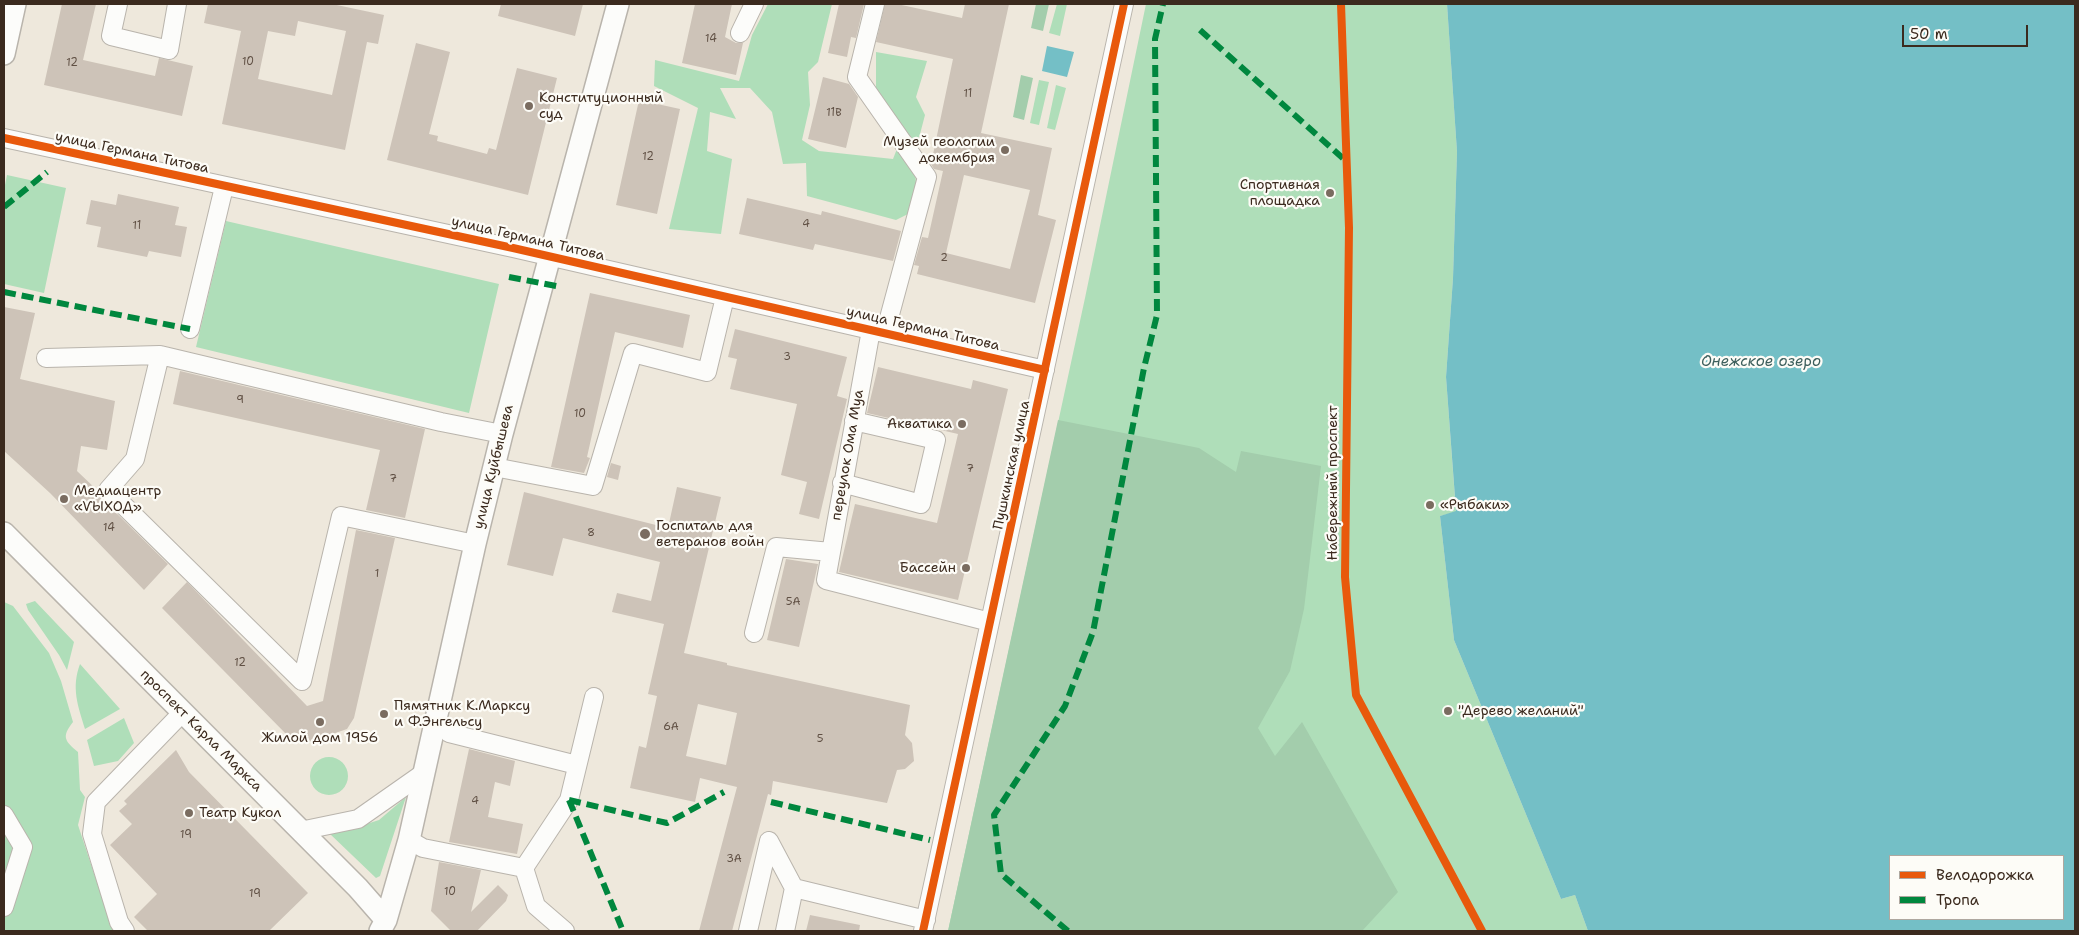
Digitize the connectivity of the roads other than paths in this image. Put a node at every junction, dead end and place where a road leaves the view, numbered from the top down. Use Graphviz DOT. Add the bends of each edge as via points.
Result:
graph roads {
  1 [pos="15,4"];
  2 [pos="118,4"];
  3 [pos="177,4"];
  4 [pos="618,4"];
  5 [pos="754,4"];
  6 [pos="875,4"];
  7 [pos="1124,4"];
  8 [pos="740,33"];
  9 [pos="4,54"];
  10 [pos="4,138"];
  11 [pos="224,187"];
  12 [pos="548,256"];
  13 [pos="725,297"];
  14 [pos="190,329"];
  15 [pos="878,332"];
  16 [pos="160,355"];
  17 [pos="46,358"];
  18 [pos="1045,370"];
  19 [pos="854,421"];
  20 [pos="502,434"];
  21 [pos="494,467"];
  22 [pos="842,483"];
  23 [pos="4,533"];
  24 [pos="475,544"];
  25 [pos="830,552"];
  26 [pos="990,622"];
  27 [pos="754,633"];
  28 [pos="594,697"];
  29 [pos="182,713"];
  30 [pos="449,733"];
  31 [pos="577,765"];
  32 [pos="425,772"];
  33 [pos="4,815"];
  34 [pos="300,831"];
  35 [pos="409,840"];
  36 [pos="524,868"];
  37 [pos="794,888"];
  38 [pos="4,907"];
  39 [pos="924,925"];
  40 [pos="388,928"];
  41 [pos="125,931"];
  42 [pos="565,931"];
  43 [pos="748,931"];
  44 [pos="785,931"];
  1 -- 9 [label="main road"];
  2 -- 3 [label="street" via="111,36 169,50"];
  4 -- 12 [label="main road, улица Куйбышева"];
  5 -- 8 [label="street"];
  6 -- 15 [label="street, переулок Ома Муа" via="857,77 927,177"];
  7 -- 18 [label="street, Пушкинская улица"];
  10 -- 11 [label="street, улица Германа Титова"];
  11 -- 12 [label="street, улица Германа Титова"];
  11 -- 14 [label="street"];
  12 -- 13 [label="street, улица Германа Титова"];
  12 -- 20 [label="main road, улица Куйбышева"];
  13 -- 15 [label="street, улица Германа Титова"];
  13 -- 21 [label="street" via="707,372 633,353 593,486"];
  15 -- 18 [label="street, улица Германа Титова"];
  15 -- 19 [label="street, переулок Ома Муа"];
  16 -- 17 [label="street"];
  16 -- 20 [label="street"];
  16 -- 24 [label="street" via="135,459 108,490 302,681 341,516"];
  18 -- 26 [label="street, Пушкинская улица"];
  19 -- 22 [label="street, переулок Ома Муа"];
  19 -- 22 [label="street" via="936,440 921,504"];
  20 -- 21 [label="main road, улица Куйбышева"];
  21 -- 24 [label="main road, улица Куйбышева"];
  22 -- 25 [label="street, переулок Ома Муа"];
  23 -- 29 [label="main road, проспект Карла Маркса"];
  24 -- 32 [label="main road, улица Куйбышева"];
  25 -- 26 [label="street, переулок Ома Муа" via="826,580"];
  25 -- 27 [label="street" via="776,547"];
  26 -- 39 [label="street, Пушкинская улица"];
  28 -- 31 [label="street"];
  29 -- 34 [label="main road, проспект Карла Маркса"];
  29 -- 41 [label="street" via="96,802 92,834 118,922"];
  30 -- 31 [label="street"];
  31 -- 36 [label="street" via="569,800"];
  32 -- 34 [label="street" via="358,819"];
  32 -- 35 [label="main road, улица Куйбышева"];
  33 -- 38 [label="street" via="23,847"];
  34 -- 40 [label="main road, проспект Карла Маркса" via="358,888"];
  35 -- 36 [label="street" via="423,848"];
  35 -- 40 [label="main road, улица Куйбышева"];
  36 -- 42 [label="street" via="536,906"];
  37 -- 39 [label="street"];
  37 -- 43 [label="street" via="769,841"];
  37 -- 44 [label="street"];
}
